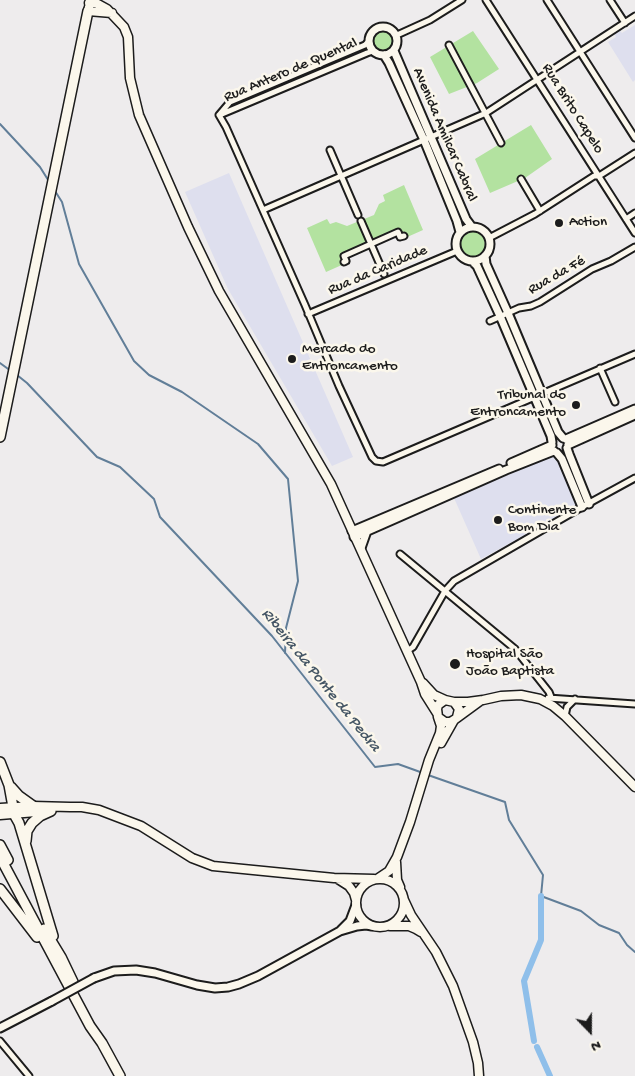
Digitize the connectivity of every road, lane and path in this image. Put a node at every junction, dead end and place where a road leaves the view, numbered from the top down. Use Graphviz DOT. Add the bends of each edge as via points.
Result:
graph roads {
  1 [pos="462,0"];
  2 [pos="486,0"];
  3 [pos="548,0"];
  4 [pos="610,0"];
  5 [pos="89,5"];
  6 [pos="635,16"];
  7 [pos="625,23"];
  8 [pos="397,36"];
  9 [pos="369,42"];
  10 [pos="449,46"];
  11 [pos="374,51"];
  12 [pos="394,51"];
  13 [pos="580,51"];
  14 [pos="384,56"];
  15 [pos="537,79"];
  16 [pos="486,113"];
  17 [pos="220,115"];
  18 [pos="635,138"];
  19 [pos="427,139"];
  20 [pos="502,143"];
  21 [pos="330,150"];
  22 [pos="635,152"];
  23 [pos="341,176"];
  24 [pos="599,176"];
  25 [pos="521,179"];
  26 [pos="262,210"];
  27 [pos="540,211"];
  28 [pos="635,213"];
  29 [pos="358,215"];
  30 [pos="626,219"];
  31 [pos="361,221"];
  32 [pos="472,227"];
  33 [pos="460,232"];
  34 [pos="635,233"];
  35 [pos="404,236"];
  36 [pos="488,238"];
  37 [pos="372,244"];
  38 [pos="635,247"];
  39 [pos="457,251"];
  40 [pos="485,256"];
  41 [pos="344,262"];
  42 [pos="473,262"];
  43 [pos="384,274"];
  44 [pos="508,313"];
  45 [pos="308,314"];
  46 [pos="500,316"];
  47 [pos="490,321"];
  48 [pos="635,354"];
  49 [pos="600,368"];
  50 [pos="538,395"];
  51 [pos="615,402"];
  52 [pos="635,409"];
  53 [pos="635,415"];
  54 [pos="0,437"];
  55 [pos="566,443"];
  56 [pos="554,448"];
  57 [pos="635,478"];
  58 [pos="590,504"];
  59 [pos="582,507"];
  60 [pos="345,516"];
  61 [pos="366,529"];
  62 [pos="353,534"];
  63 [pos="361,548"];
  64 [pos="400,554"];
  65 [pos="445,591"];
  66 [pos="407,651"];
  67 [pos="421,682"];
  68 [pos="551,697"];
  69 [pos="540,699"];
  70 [pos="575,699"];
  71 [pos="483,700"];
  72 [pos="450,701"];
  73 [pos="635,704"];
  74 [pos="438,715"];
  75 [pos="565,716"];
  76 [pos="455,719"];
  77 [pos="430,761"];
  78 [pos="0,762"];
  79 [pos="10,784"];
  80 [pos="635,787"];
  81 [pos="33,806"];
  82 [pos="1,811"];
  83 [pos="13,811"];
  84 [pos="51,811"];
  85 [pos="108,814"];
  86 [pos="25,843"];
  87 [pos="0,845"];
  88 [pos="0,857"];
  89 [pos="397,858"];
  90 [pos="334,878"];
  91 [pos="375,879"];
  92 [pos="0,889"];
  93 [pos="400,889"];
  94 [pos="404,900"];
  95 [pos="356,902"];
  96 [pos="372,926"];
  97 [pos="388,926"];
  98 [pos="334,934"];
  99 [pos="427,937"];
  100 [pos="51,954"];
  101 [pos="61,957"];
  102 [pos="0,1028"];
  103 [pos="0,1041"];
  104 [pos="102,1043"];
  105 [pos="29,1076"];
  106 [pos="120,1076"];
  107 [pos="479,1076"];
  1 -- 8 [label="street"];
  2 -- 15 [label="street, Rua Brito Capelo"];
  3 -- 13 [label="street"];
  4 -- 7 [label="street"];
  5 -- 54 [label="highway"];
  5 -- 60 [label="main road" via="112,13 124,26 128,38 130,78 139,115 188,227 218,291 331,484"];
  6 -- 7 [label="street"];
  7 -- 13 [label="street"];
  8 -- 9 [label="street" via="390,28 380,27 372,32"];
  8 -- 12 [label="street" via="398,44"];
  9 -- 11 [label="street"];
  9 -- 17 [label="street, Rua Antero de Quental" via="230,102"];
  10 -- 16 [label="street"];
  11 -- 14 [label="street"];
  11 -- 17 [label="street, Rua Antero de Quental"];
  12 -- 14 [label="street"];
  12 -- 19 [label="street, Avenida Amilcar Cabral"];
  13 -- 15 [label="street"];
  13 -- 18 [label="street"];
  14 -- 19 [label="street, Avenida Amilcar Cabral"];
  15 -- 16 [label="street"];
  15 -- 24 [label="street, Rua Brito Capelo"];
  16 -- 19 [label="street"];
  16 -- 20 [label="street"];
  17 -- 26 [label="street"];
  19 -- 23 [label="street"];
  19 -- 32 [label="street, Avenida Amilcar Cabral"];
  19 -- 33 [label="street, Avenida Amilcar Cabral"];
  21 -- 23 [label="street"];
  22 -- 24 [label="street"];
  23 -- 26 [label="street"];
  23 -- 29 [label="street"];
  24 -- 27 [label="street" via="594,176"];
  24 -- 30 [label="street, Rua Brito Capelo"];
  25 -- 27 [label="street"];
  26 -- 45 [label="street"];
  27 -- 36 [label="street"];
  28 -- 30 [label="street"];
  30 -- 34 [label="street, Rua Brito Capelo"];
  31 -- 37 [label="street"];
  32 -- 33 [label="street"];
  32 -- 36 [label="street" via="482,230"];
  33 -- 39 [label="street" via="456,241"];
  35 -- 37 [label="street" via="400,237 398,232"];
  36 -- 40 [label="street" via="490,247"];
  37 -- 41 [label="street" via="344,256"];
  37 -- 43 [label="street"];
  38 -- 44 [label="street, Rua da Fé" via="592,269 540,302"];
  39 -- 42 [label="street" via="463,259"];
  39 -- 45 [label="street, Rua da Caridade"];
  40 -- 42 [label="street"];
  40 -- 44 [label="street"];
  42 -- 46 [label="street"];
  44 -- 46 [label="street, Rua da Fé"];
  44 -- 50 [label="street"];
  45 -- 50 [label="street" via="376,461 383,462"];
  46 -- 47 [label="street, Rua da Fé"];
  46 -- 50 [label="street"];
  48 -- 49 [label="street"];
  49 -- 50 [label="street"];
  49 -- 51 [label="street"];
  50 -- 55 [label="street"];
  50 -- 56 [label="street"];
  52 -- 55 [label="street"];
  53 -- 55 [label="street"];
  55 -- 56 [label="street" via="562,453"];
  55 -- 56 [label="street" via="556,438"];
  55 -- 58 [label="street"];
  56 -- 59 [label="street" via="562,459"];
  56 -- 61 [label="street"];
  57 -- 58 [label="street"];
  58 -- 59 [label="street"];
  59 -- 65 [label="street" via="454,580"];
  60 -- 61 [label="street"];
  60 -- 62 [label="main road"];
  61 -- 62 [label="street"];
  61 -- 63 [label="street"];
  62 -- 63 [label="main road"];
  63 -- 66 [label="main road"];
  64 -- 65 [label="street"];
  65 -- 66 [label="street" via="413,647"];
  65 -- 68 [label="street" via="515,649"];
  66 -- 67 [label="main road"];
  67 -- 72 [label="main road" via="434,695"];
  67 -- 74 [label="main road"];
  68 -- 69 [label="street"];
  68 -- 70 [label="street"];
  69 -- 71 [label="main road" via="521,695"];
  69 -- 75 [label="main road"];
  70 -- 73 [label="street"];
  70 -- 75 [label="street" via="567,707"];
  71 -- 72 [label="main road"];
  71 -- 76 [label="main road"];
  72 -- 74 [label="main road" via="438,705"];
  72 -- 76 [label="main road" via="459,709"];
  74 -- 76 [label="main road" via="445,722"];
  74 -- 77 [label="main road" via="440,733"];
  75 -- 80 [label="main road"];
  76 -- 77 [label="main road"];
  77 -- 89 [label="main road"];
  78 -- 79 [label="highway"];
  79 -- 81 [label="highway"];
  79 -- 83 [label="highway"];
  81 -- 83 [label="main road"];
  81 -- 85 [label="main road" via="82,807"];
  82 -- 83 [label="main road"];
  83 -- 84 [label="main road"];
  83 -- 86 [label="highway"];
  84 -- 85 [label="main road"];
  84 -- 86 [label="highway" via="32,823"];
  85 -- 90 [label="main road" via="141,826 206,864"];
  86 -- 101 [label="highway"];
  87 -- 101 [label="highway"];
  88 -- 100 [label="highway"];
  89 -- 91 [label="main road" via="389,871"];
  89 -- 93 [label="main road"];
  90 -- 91 [label="main road"];
  90 -- 95 [label="main road" via="349,886"];
  91 -- 93 [label="main road" via="390,881"];
  91 -- 95 [label="main road" via="358,892"];
  92 -- 100 [label="highway"];
  93 -- 94 [label="main road"];
  94 -- 97 [label="main road" via="401,916"];
  94 -- 99 [label="main road"];
  95 -- 96 [label="main road" via="357,912"];
  95 -- 98 [label="street" via="350,921"];
  96 -- 97 [label="main road"];
  96 -- 98 [label="street" via="357,926"];
  97 -- 99 [label="main road" via="413,927"];
  98 -- 102 [label="street, bridge" via="258,976 228,987 197,985 136,970 114,972 94,978"];
  99 -- 107 [label="main road" via="453,986 473,1042"];
  100 -- 104 [label="highway"];
  101 -- 104 [label="highway"];
  103 -- 105 [label="street"];
  104 -- 106 [label="highway"];
}
